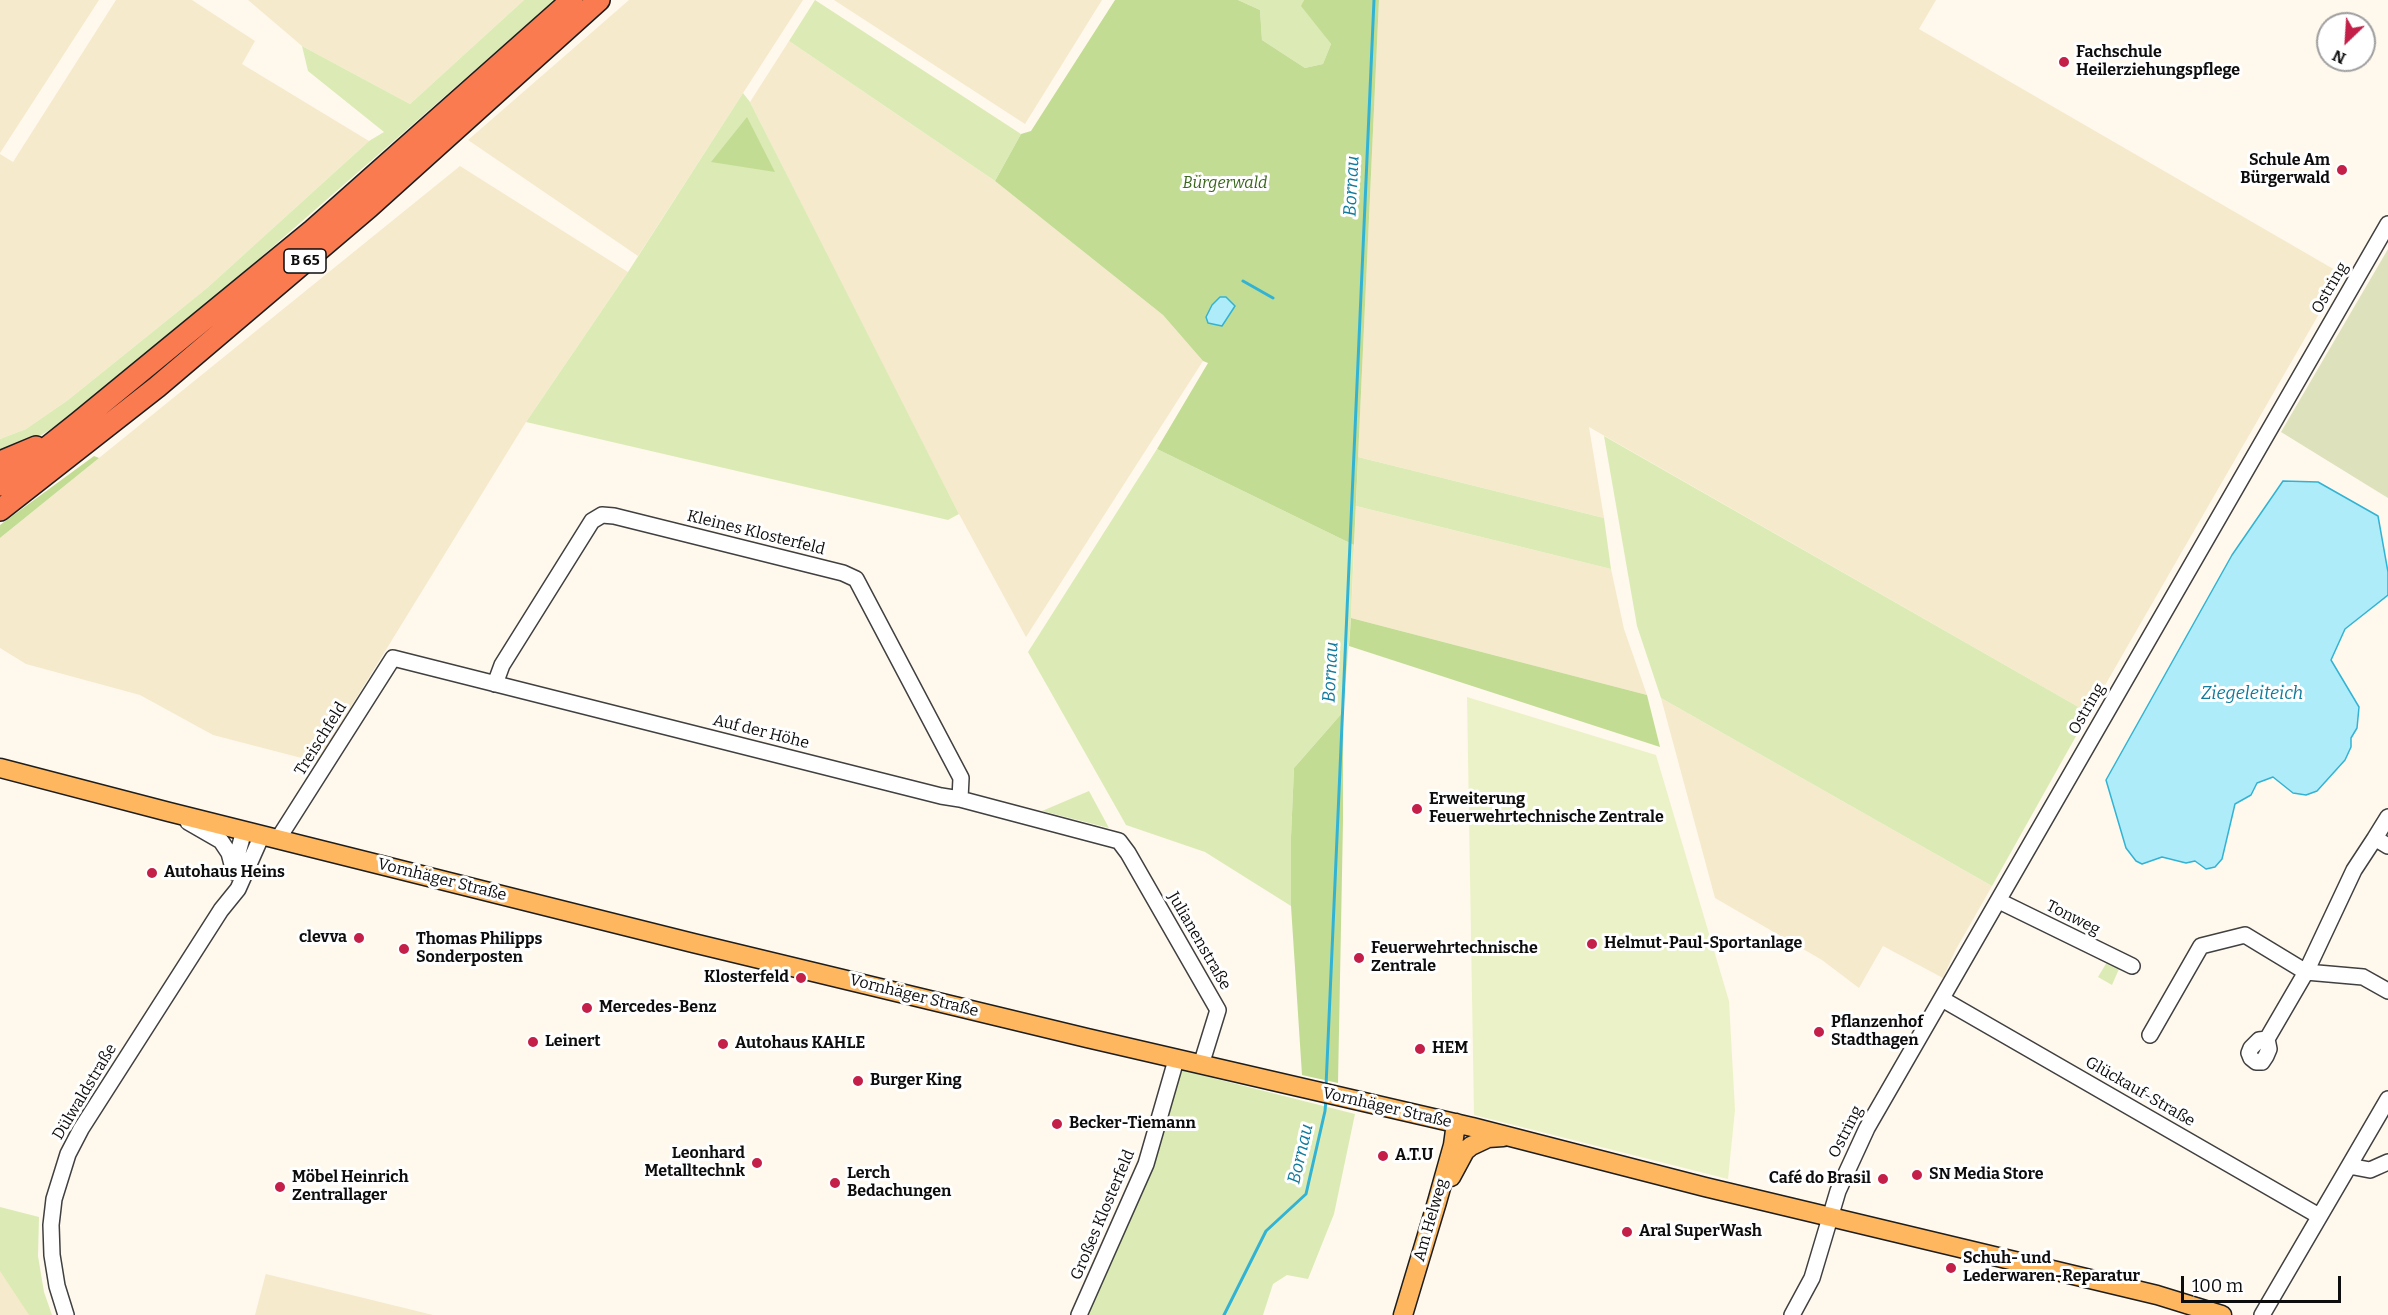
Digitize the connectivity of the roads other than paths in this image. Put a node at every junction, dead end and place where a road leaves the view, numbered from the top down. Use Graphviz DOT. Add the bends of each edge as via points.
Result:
graph roads {
  1 [pos="572,0"];
  2 [pos="599,0"];
  3 [pos="2388,224"];
  4 [pos="78,423"];
  5 [pos="0,462"];
  6 [pos="0,485"];
  7 [pos="0,510"];
  8 [pos="393,658"];
  9 [pos="495,684"];
  10 [pos="0,768"];
  11 [pos="960,799"];
  12 [pos="169,812"];
  13 [pos="2388,817"];
  14 [pos="244,830"];
  15 [pos="270,837"];
  16 [pos="1119,841"];
  17 [pos="2381,842"];
  18 [pos="234,872"];
  19 [pos="1999,901"];
  20 [pos="221,910"];
  21 [pos="2132,966"];
  22 [pos="2306,972"];
  23 [pos="2388,991"];
  24 [pos="1942,999"];
  25 [pos="2150,1035"];
  26 [pos="2267,1039"];
  27 [pos="1176,1060"];
  28 [pos="1201,1065"];
  29 [pos="2388,1099"];
  30 [pos="1456,1123"];
  31 [pos="1511,1137"];
  32 [pos="2387,1163"];
  33 [pos="2349,1166"];
  34 [pos="1437,1202"];
  35 [pos="2319,1216"];
  36 [pos="1830,1218"];
  37 [pos="66,1315"];
  38 [pos="1079,1315"];
  39 [pos="1403,1315"];
  40 [pos="1792,1315"];
  41 [pos="2222,1315"];
  42 [pos="2262,1315"];
  1 -- 4 [label="highway, B 65" via="312,230"];
  2 -- 7 [label="highway, B 65" via="369,207 184,365"];
  3 -- 19 [label="street, Ostring"];
  4 -- 5 [label="highway, B 65"];
  4 -- 6 [label="highway, B 65"];
  8 -- 9 [label="street, Auf der Höhe"];
  8 -- 15 [label="street, Treischfeld"];
  9 -- 11 [label="street, Auf der Höhe"];
  9 -- 11 [label="street, Kleines Klosterfeld" via="502,665 592,521 602,515 614,516 856,579 961,778"];
  10 -- 12 [label="main road, Vornhäger Straße"];
  11 -- 16 [label="street, Auf der Höhe"];
  12 -- 14 [label="main road, Vornhäger Straße"];
  12 -- 18 [label="street" via="221,841"];
  13 -- 17 [label="street"];
  14 -- 15 [label="main road, Vornhäger Straße"];
  14 -- 18 [label="street, Dülwaldstraße"];
  15 -- 20 [label="street, Dülwaldstraße"];
  15 -- 27 [label="main road, Vornhäger Straße"];
  16 -- 28 [label="street, Julianenstraße" via="1218,1011"];
  17 -- 22 [label="street" via="2350,878"];
  18 -- 20 [label="street, Dülwaldstraße"];
  19 -- 21 [label="street, Tonweg"];
  19 -- 24 [label="street, Ostring"];
  20 -- 37 [label="street, Dülwaldstraße" via="68,1154 54,1199 51,1225 55,1276"];
  22 -- 23 [label="street" via="2363,977"];
  22 -- 25 [label="street" via="2245,935 2201,946"];
  22 -- 26 [label="street"];
  24 -- 35 [label="street, Glückauf-Straße"];
  24 -- 36 [label="street, Ostring" via="1867,1128"];
  27 -- 28 [label="main road, Vornhäger Straße"];
  27 -- 38 [label="street, Großes Klosterfeld" via="1146,1164"];
  28 -- 30 [label="main road, Vornhäger Straße"];
  29 -- 33 [label="street"];
  30 -- 31 [label="main road, Vornhäger Straße"];
  30 -- 34 [label="main road, Am Helweg"];
  31 -- 34 [label="main road" via="1488,1138 1465,1151"];
  31 -- 36 [label="main road, Vornhäger Straße"];
  32 -- 33 [label="street" via="2370,1170"];
  33 -- 35 [label="street"];
  34 -- 39 [label="main road, Am Helweg"];
  35 -- 42 [label="street"];
  36 -- 40 [label="street" via="1812,1278"];
  36 -- 41 [label="main road, Vornhäger Straße" via="2157,1295"];
}
